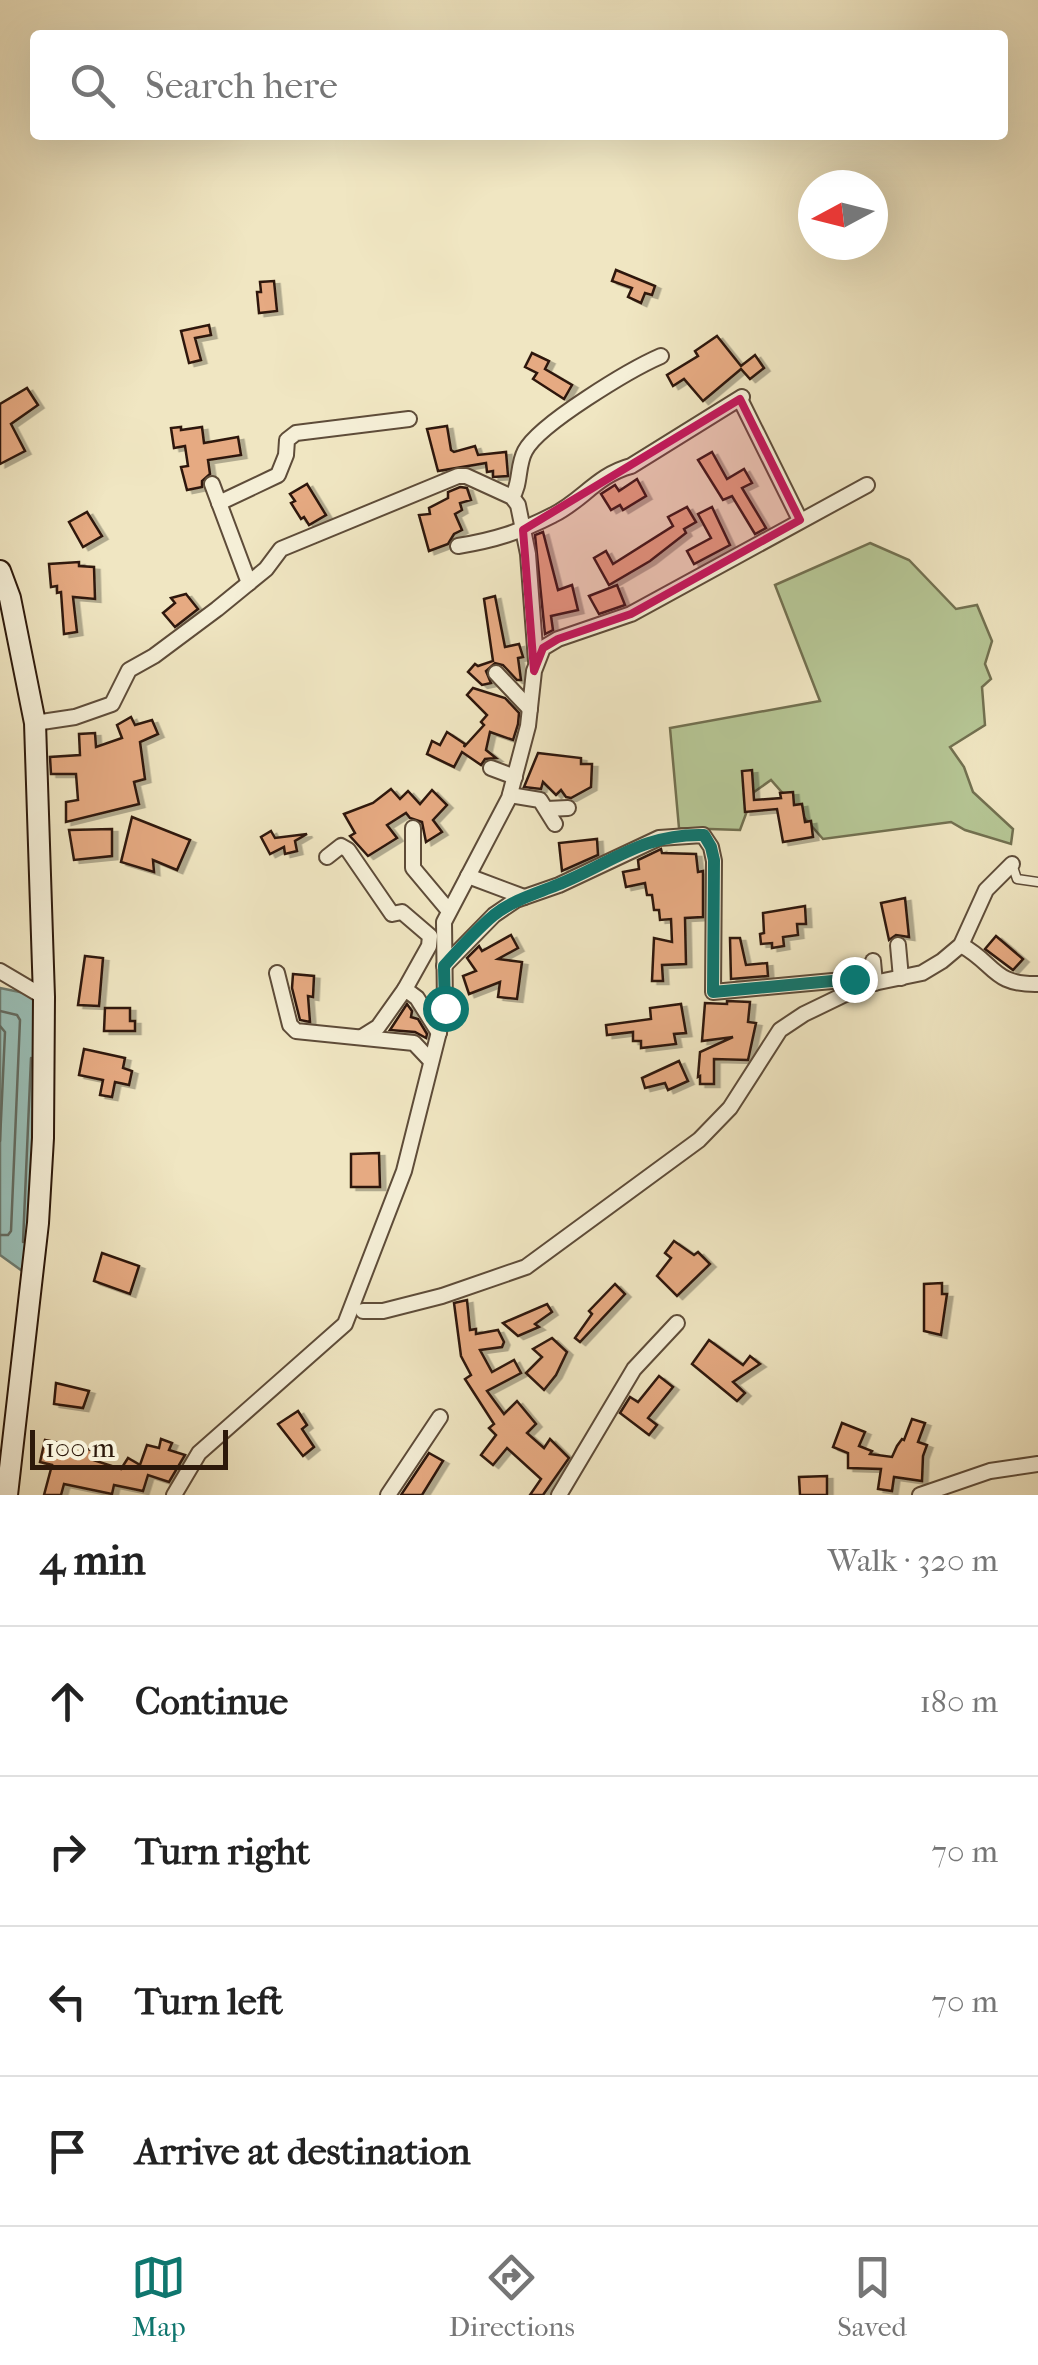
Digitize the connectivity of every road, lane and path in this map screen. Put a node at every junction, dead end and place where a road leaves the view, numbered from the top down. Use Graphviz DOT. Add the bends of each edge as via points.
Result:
graph roads {
  1 [pos="661,356"];
  2 [pos="409,419"];
  3 [pos="212,484"];
  4 [pos="867,484"];
  5 [pos="512,496"];
  6 [pos="219,503"];
  7 [pos="800,520"];
  8 [pos="523,530"];
  9 [pos="458,546"];
  10 [pos="0,570"];
  11 [pos="249,583"];
  12 [pos="534,671"];
  13 [pos="496,673"];
  14 [pos="530,709"];
  15 [pos="35,723"];
  16 [pos="492,768"];
  17 [pos="515,778"];
  18 [pos="510,795"];
  19 [pos="547,808"];
  20 [pos="568,808"];
  21 [pos="555,824"];
  22 [pos="409,830"];
  23 [pos="327,856"];
  24 [pos="1012,864"];
  25 [pos="468,876"];
  26 [pos="1038,882"];
  27 [pos="524,897"];
  28 [pos="446,918"];
  29 [pos="428,934"];
  30 [pos="898,945"];
  31 [pos="960,945"];
  32 [pos="873,961"];
  33 [pos="444,966"];
  34 [pos="0,972"];
  35 [pos="277,973"];
  36 [pos="901,978"];
  37 [pos="870,984"];
  38 [pos="1038,984"];
  39 [pos="406,989"];
  40 [pos="44,997"];
  41 [pos="439,1033"];
  42 [pos="362,1037"];
  43 [pos="432,1062"];
  44 [pos="363,1311"];
  45 [pos="677,1323"];
  46 [pos="440,1417"];
  47 [pos="1038,1464"];
  48 [pos="7,1495"];
  49 [pos="174,1495"];
  50 [pos="388,1495"];
  51 [pos="559,1495"];
  52 [pos="920,1495"];
  1 -- 5 [label="street" via="549,426 525,450"];
  2 -- 6 [label="street" via="296,433 286,440 278,475"];
  3 -- 6 [label="street"];
  4 -- 7 [label="street"];
  5 -- 8 [label="street"];
  5 -- 11 [label="street" via="458,476 281,549"];
  6 -- 11 [label="street"];
  7 -- 8 [label="street" via="741,398"];
  7 -- 12 [label="street" via="630,614 558,639 544,648"];
  8 -- 9 [label="street"];
  8 -- 12 [label="street"];
  10 -- 15 [label="main road"];
  11 -- 15 [label="street" via="129,670 108,707"];
  12 -- 14 [label="street"];
  13 -- 14 [label="street"];
  14 -- 17 [label="street"];
  15 -- 40 [label="main road"];
  16 -- 17 [label="street"];
  17 -- 18 [label="street"];
  18 -- 19 [label="street" via="540,800"];
  18 -- 25 [label="street"];
  19 -- 20 [label="street"];
  19 -- 21 [label="street"];
  22 -- 28 [label="street" via="413,868"];
  23 -- 29 [label="street" via="342,846 348,850 392,914 402,912"];
  24 -- 26 [label="lane" via="1017,878"];
  24 -- 31 [label="street" via="986,890"];
  25 -- 27 [label="street"];
  25 -- 28 [label="street"];
  27 -- 33 [label="street" via="494,915"];
  27 -- 37 [label="street" via="658,838 704,835 714,860 713,992 854,979"];
  28 -- 29 [label="street"];
  28 -- 33 [label="street"];
  29 -- 39 [label="street" via="430,946"];
  30 -- 36 [label="street"];
  31 -- 36 [label="street" via="922,973"];
  31 -- 38 [label="street" via="1008,982"];
  32 -- 37 [label="street"];
  33 -- 41 [label="street"];
  34 -- 40 [label="street"];
  35 -- 42 [label="street" via="296,1031"];
  36 -- 37 [label="street"];
  37 -- 44 [label="street" via="780,1030 730,1108 699,1140 526,1268 442,1296"];
  39 -- 41 [label="street"];
  39 -- 42 [label="street" via="378,1027"];
  40 -- 48 [label="main road" via="38,1223"];
  41 -- 43 [label="street"];
  42 -- 43 [label="street" via="414,1044"];
  43 -- 49 [label="street" via="404,1171 346,1324 200,1453"];
  45 -- 51 [label="street" via="634,1369"];
  46 -- 50 [label="street"];
  47 -- 52 [label="street" via="990,1471"];
}
